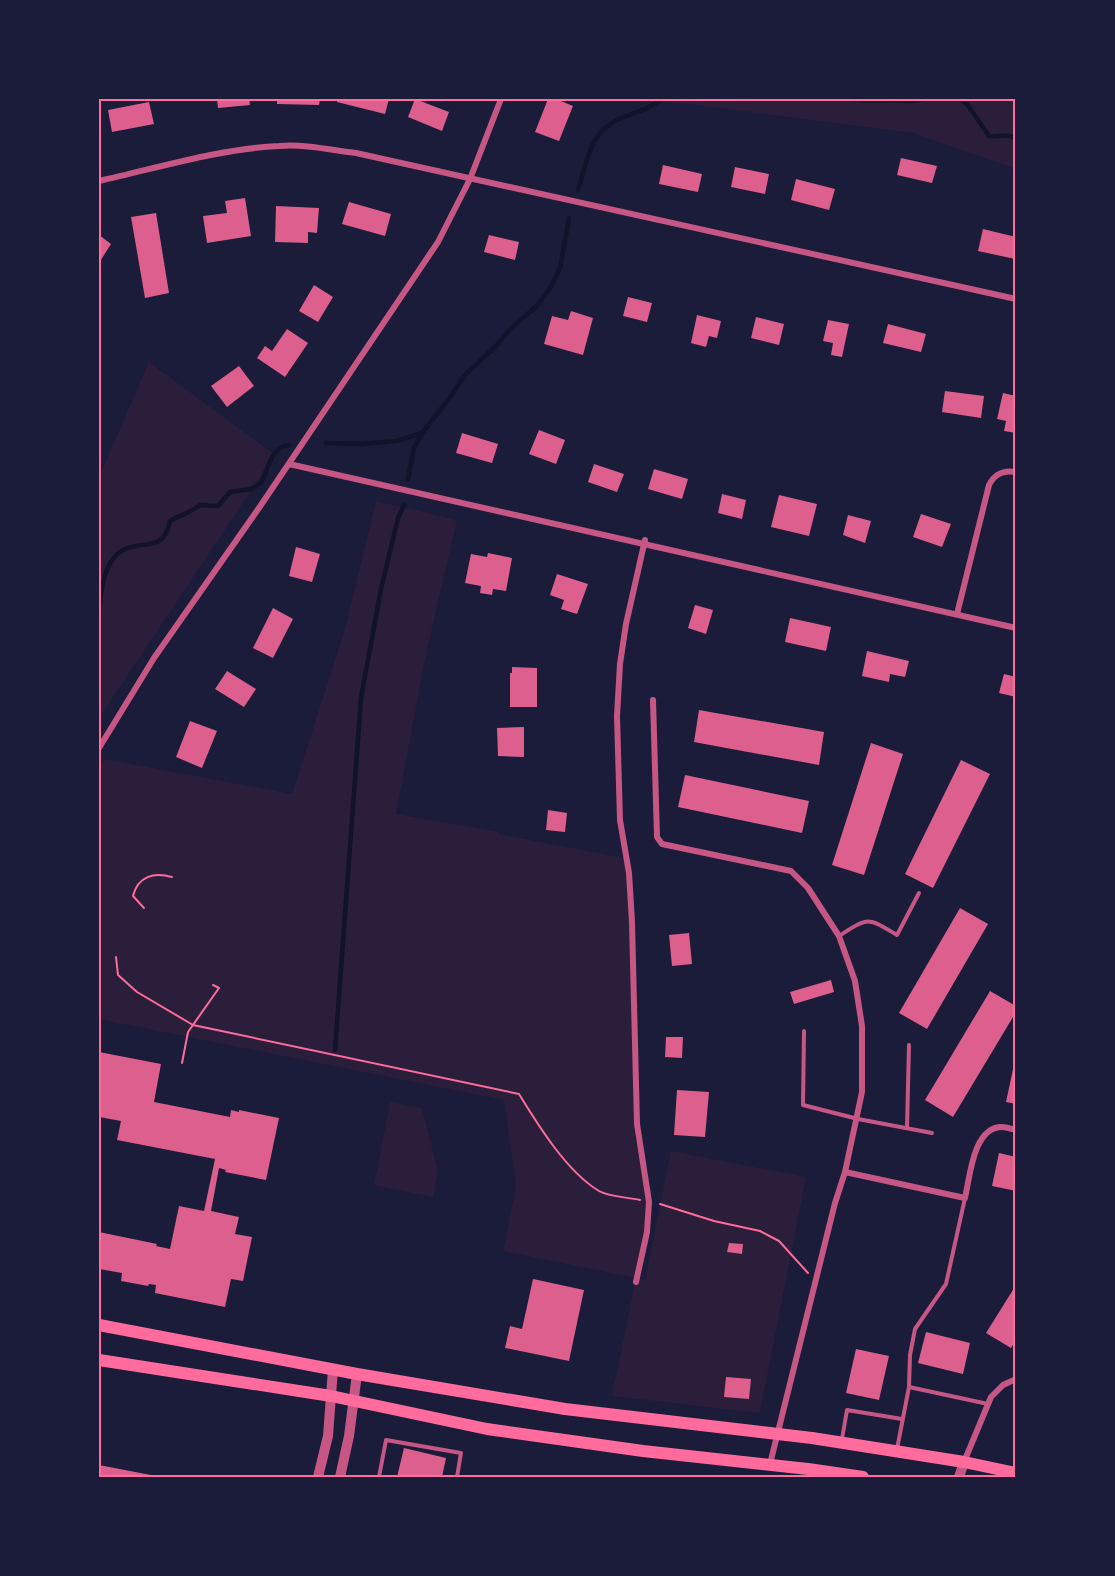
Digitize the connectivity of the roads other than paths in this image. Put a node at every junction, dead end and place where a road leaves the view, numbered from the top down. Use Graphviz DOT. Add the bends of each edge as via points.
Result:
graph roads {
  1 [pos="501,99"];
  2 [pos="470,179"];
  3 [pos="99,181"];
  4 [pos="1016,299"];
  5 [pos="289,465"];
  6 [pos="1016,472"];
  7 [pos="644,542"];
  8 [pos="957,614"];
  9 [pos="1016,628"];
  10 [pos="653,700"];
  11 [pos="99,748"];
  12 [pos="919,893"];
  13 [pos="839,936"];
  14 [pos="804,1031"];
  15 [pos="909,1045"];
  16 [pos="858,1119"];
  17 [pos="907,1128"];
  18 [pos="1016,1130"];
  19 [pos="932,1132"];
  20 [pos="845,1172"];
  21 [pos="965,1198"];
  22 [pos="636,1282"];
  23 [pos="99,1325"];
  24 [pos="99,1360"];
  25 [pos="333,1369"];
  26 [pos="357,1374"];
  27 [pos="1016,1379"];
  28 [pos="909,1387"];
  29 [pos="331,1396"];
  30 [pos="355,1401"];
  31 [pos="988,1404"];
  32 [pos="902,1419"];
  33 [pos="777,1434"];
  34 [pos="842,1443"];
  35 [pos="896,1452"];
  36 [pos="964,1462"];
  37 [pos="770,1464"];
  38 [pos="1016,1473"];
  39 [pos="318,1477"];
  40 [pos="340,1477"];
  41 [pos="379,1477"];
  42 [pos="457,1477"];
  43 [pos="863,1477"];
  44 [pos="959,1477"];
  1 -- 2 [label="street"];
  2 -- 3 [label="street" via="356,153 290,146 208,156"];
  2 -- 4 [label="street"];
  2 -- 5 [label="street" via="438,242"];
  5 -- 7 [label="street"];
  5 -- 11 [label="street" via="154,658"];
  6 -- 8 [label="street" via="998,474 989,485"];
  7 -- 8 [label="street"];
  7 -- 22 [label="street" via="626,624 617,717 620,820 632,922 637,1124 649,1202"];
  8 -- 9 [label="street"];
  10 -- 13 [label="street" via="657,837 662,844 791,871 808,888"];
  12 -- 13 [label="lane" via="897,934 873,921 863,921"];
  13 -- 16 [label="street" via="855,981 862,1026"];
  14 -- 16 [label="lane" via="803,1105"];
  15 -- 17 [label="lane"];
  16 -- 17 [label="lane"];
  16 -- 20 [label="street"];
  17 -- 19 [label="lane"];
  18 -- 21 [label="street" via="1000,1127 986,1133 978,1143"];
  20 -- 21 [label="street"];
  20 -- 33 [label="street"];
  21 -- 28 [label="lane" via="946,1284 915,1329"];
  23 -- 25 [label="main road"];
  24 -- 29 [label="main road"];
  25 -- 26 [label="main road"];
  25 -- 29 [label="street"];
  26 -- 30 [label="street"];
  26 -- 33 [label="main road" via="578,1411"];
  27 -- 31 [label="street" via="1003,1385"];
  28 -- 31 [label="lane"];
  28 -- 32 [label="lane"];
  29 -- 30 [label="main road"];
  29 -- 39 [label="street"];
  30 -- 37 [label="main road" via="487,1429"];
  30 -- 40 [label="street"];
  31 -- 36 [label="street"];
  32 -- 34 [label="lane" via="847,1410"];
  32 -- 35 [label="lane"];
  33 -- 34 [label="main road"];
  33 -- 37 [label="street"];
  34 -- 35 [label="main road"];
  35 -- 36 [label="main road"];
  36 -- 38 [label="main road"];
  36 -- 44 [label="street"];
  37 -- 43 [label="main road"];
  41 -- 42 [label="lane" via="386,1440 461,1454"];
}
